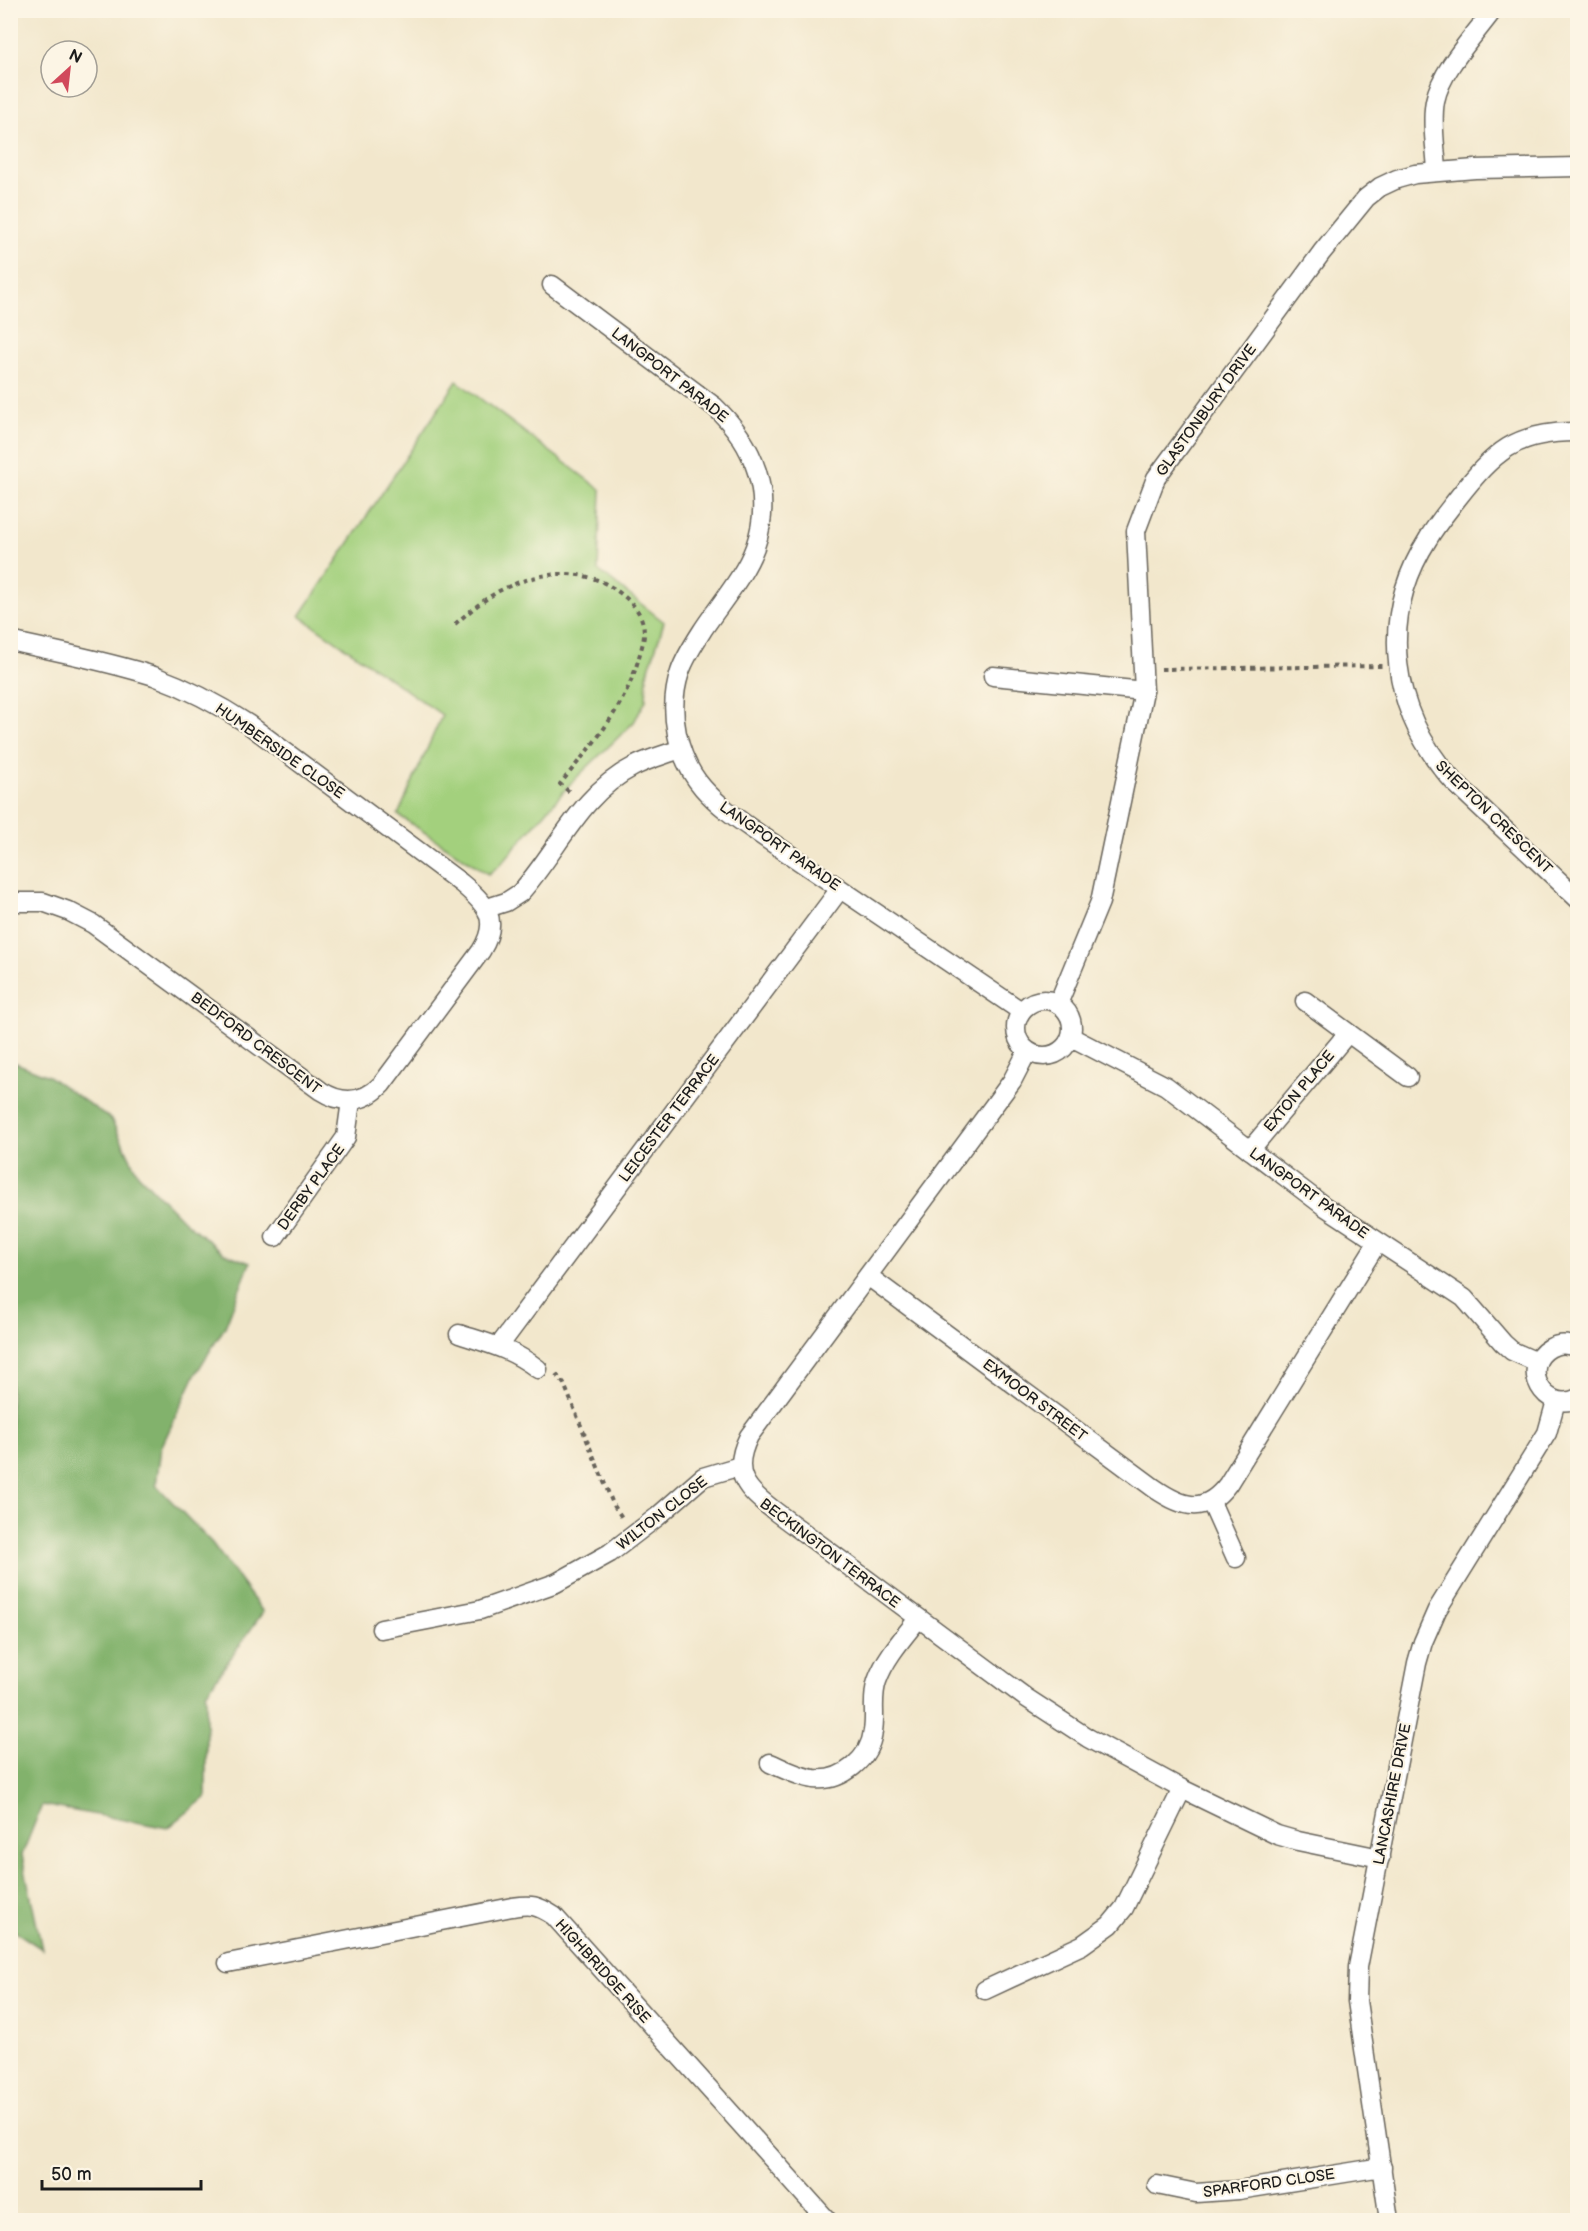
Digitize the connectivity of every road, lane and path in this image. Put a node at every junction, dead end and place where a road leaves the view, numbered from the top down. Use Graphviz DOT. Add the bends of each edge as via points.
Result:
graph roads {
  1 [pos="1493,10"];
  2 [pos="1578,167"];
  3 [pos="1437,171"];
  4 [pos="552,285"];
  5 [pos="1578,432"];
  6 [pos="455,624"];
  7 [pos="10,641"];
  8 [pos="1397,665"];
  9 [pos="1144,669"];
  10 [pos="993,676"];
  11 [pos="1143,691"];
  12 [pos="680,749"];
  13 [pos="585,805"];
  14 [pos="840,889"];
  15 [pos="1576,895"];
  16 [pos="10,902"];
  17 [pos="487,908"];
  18 [pos="1305,1001"];
  19 [pos="1058,1004"];
  20 [pos="1021,1011"];
  21 [pos="1348,1033"];
  22 [pos="1071,1037"];
  23 [pos="1027,1052"];
  24 [pos="1408,1077"];
  25 [pos="351,1101"];
  26 [pos="1250,1150"];
  27 [pos="275,1237"];
  28 [pos="1377,1243"];
  29 [pos="868,1275"];
  30 [pos="459,1334"];
  31 [pos="1576,1345"];
  32 [pos="499,1346"];
  33 [pos="1537,1362"];
  34 [pos="538,1369"];
  35 [pos="1578,1398"];
  36 [pos="1556,1401"];
  37 [pos="740,1466"];
  38 [pos="1211,1503"];
  39 [pos="635,1535"];
  40 [pos="1236,1558"];
  41 [pos="918,1619"];
  42 [pos="381,1629"];
  43 [pos="770,1763"];
  44 [pos="1182,1789"];
  45 [pos="1380,1858"];
  46 [pos="228,1963"];
  47 [pos="985,1990"];
  48 [pos="1382,2167"];
  49 [pos="1157,2185"];
  50 [pos="827,2220"];
  51 [pos="1389,2220"];
  1 -- 3 [label="street" via="1438,90 1434,112"];
  2 -- 3 [label="street, GLASTONBURY DRIVE"];
  3 -- 9 [label="street, GLASTONBURY DRIVE" via="1396,179 1355,209 1156,478 1137,531"];
  4 -- 12 [label="street, LANGPORT PARADE" via="715,407 732,423 752,456 760,479 761,508 755,548 679,674 674,710"];
  5 -- 8 [label="street, SHEPTON CRESCENT" via="1538,435 1506,447 1480,470 1442,518 1408,581 1399,623"];
  6 -- 13 [label="path" via="500,591 531,579 560,574 580,573 597,578 632,602 641,615 644,635 629,689 615,715 560,784"];
  7 -- 17 [label="street, HUMBERSIDE CLOSE" via="156,677 222,707 460,883"];
  8 -- 9 [label="path"];
  8 -- 15 [label="street, SHEPTON CRESCENT" via="1407,707 1437,763"];
  9 -- 11 [label="street, GLASTONBURY DRIVE"];
  10 -- 11 [label="street"];
  11 -- 19 [label="street, GLASTONBURY DRIVE" via="1100,902"];
  12 -- 13 [label="street" via="632,767"];
  12 -- 14 [label="street, LANGPORT PARADE" via="702,787 726,810"];
  13 -- 17 [label="street" via="520,893"];
  14 -- 20 [label="street, LANGPORT PARADE"];
  14 -- 32 [label="street, LEICESTER TERRACE"];
  16 -- 25 [label="street, BEDFORD CRESCENT" via="43,902 93,924 321,1091 339,1101"];
  17 -- 25 [label="street" via="490,931 481,951 382,1084 369,1096"];
  18 -- 21 [label="street"];
  19 -- 20 [label="street" via="1039,1000"];
  19 -- 22 [label="street" via="1070,1017"];
  20 -- 23 [label="street" via="1016,1034"];
  21 -- 24 [label="street"];
  21 -- 26 [label="street, EXTON PLACE"];
  22 -- 23 [label="street" via="1055,1055 1045,1057"];
  22 -- 26 [label="street, LANGPORT PARADE" via="1166,1086"];
  23 -- 29 [label="street" via="1012,1081"];
  25 -- 27 [label="street, DERBY PLACE" via="346,1137"];
  26 -- 28 [label="street, LANGPORT PARADE"];
  28 -- 33 [label="street, LANGPORT PARADE" via="1464,1298 1512,1351"];
  28 -- 38 [label="street" via="1228,1484"];
  29 -- 37 [label="street" via="749,1436 741,1451"];
  29 -- 38 [label="street, EXMOOR STREET" via="1172,1500"];
  30 -- 32 [label="street"];
  31 -- 33 [label="street" via="1557,1345"];
  32 -- 34 [label="street"];
  33 -- 36 [label="street" via="1538,1386"];
  34 -- 39 [label="path" via="556,1374 564,1384 613,1504"];
  35 -- 36 [label="street"];
  36 -- 45 [label="street, LANCASHIRE DRIVE" via="1547,1433 1437,1610 1422,1642"];
  37 -- 39 [label="street, WILTON CLOSE" via="703,1477"];
  37 -- 41 [label="street, BECKINGTON TERRACE" via="741,1477 753,1495"];
  38 -- 40 [label="street"];
  39 -- 42 [label="street, WILTON CLOSE" via="565,1578 520,1597 480,1610"];
  41 -- 43 [label="street" via="878,1678 872,1739 853,1767 842,1774 816,1779"];
  41 -- 44 [label="street, BECKINGTON TERRACE" via="1054,1718"];
  44 -- 45 [label="street, BECKINGTON TERRACE" via="1277,1835"];
  44 -- 47 [label="street" via="1124,1908 1110,1925 1082,1945"];
  45 -- 48 [label="street, LANCASHIRE DRIVE" via="1358,1967 1357,2001"];
  46 -- 50 [label="street, HIGHBRIDGE RISE" via="512,1907 540,1908 554,1916"];
  48 -- 49 [label="street, SPARFORD CLOSE" via="1239,2190 1196,2193"];
  48 -- 51 [label="street, LANCASHIRE DRIVE"];
}
